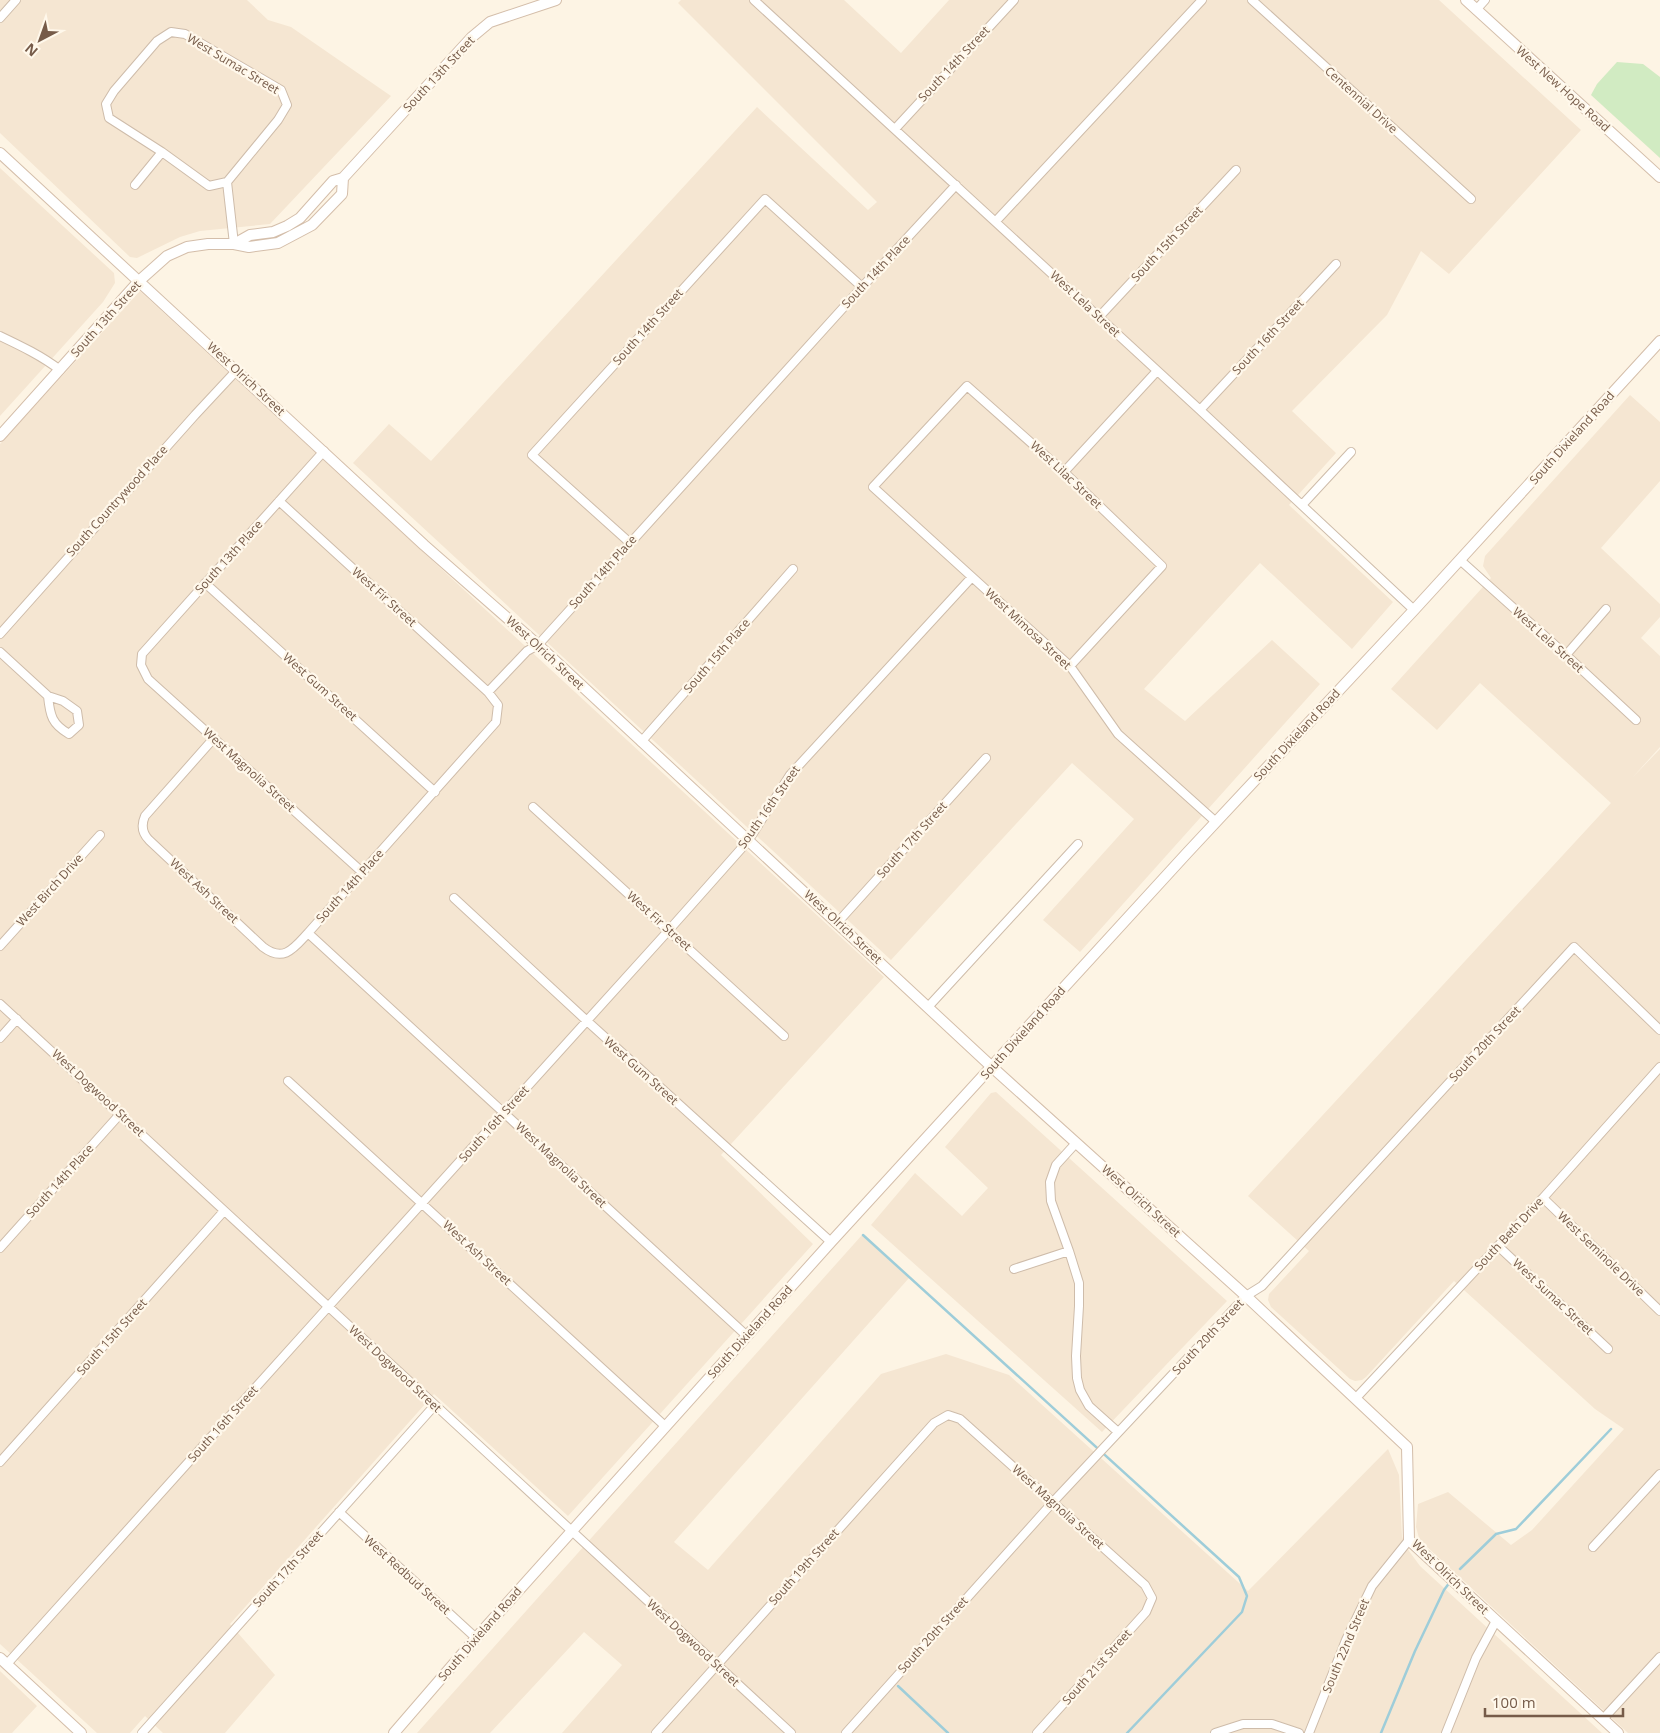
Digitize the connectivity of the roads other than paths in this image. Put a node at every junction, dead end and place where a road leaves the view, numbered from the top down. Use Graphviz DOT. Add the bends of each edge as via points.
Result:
graph roads {
  1 [pos="16,0"];
  2 [pos="556,0"];
  3 [pos="754,0"];
  4 [pos="1014,0"];
  5 [pos="1202,0"];
  6 [pos="1252,0"];
  7 [pos="1466,0"];
  8 [pos="1485,0"];
  9 [pos="1476,10"];
  10 [pos="0,18"];
  11 [pos="895,129"];
  12 [pos="162,152"];
  13 [pos="0,153"];
  14 [pos="1236,170"];
  15 [pos="1660,177"];
  16 [pos="343,178"];
  17 [pos="227,182"];
  18 [pos="135,185"];
  19 [pos="956,186"];
  20 [pos="1471,199"];
  21 [pos="996,221"];
  22 [pos="234,244"];
  23 [pos="1336,264"];
  24 [pos="140,281"];
  25 [pos="862,287"];
  26 [pos="1099,317"];
  27 [pos="0,336"];
  28 [pos="1660,341"];
  29 [pos="60,370"];
  30 [pos="236,371"];
  31 [pos="1157,371"];
  32 [pos="1200,410"];
  33 [pos="0,436"];
  34 [pos="324,451"];
  35 [pos="1351,452"];
  36 [pos="1064,472"];
  37 [pos="873,487"];
  38 [pos="279,501"];
  39 [pos="1302,504"];
  40 [pos="629,542"];
  41 [pos="1460,560"];
  42 [pos="793,570"];
  43 [pos="972,577"];
  44 [pos="205,583"];
  45 [pos="1606,609"];
  46 [pos="1414,610"];
  47 [pos="0,634"];
  48 [pos="538,645"];
  49 [pos="0,652"];
  50 [pos="1566,654"];
  51 [pos="141,666"];
  52 [pos="1070,666"];
  53 [pos="488,692"];
  54 [pos="48,696"];
  55 [pos="1636,720"];
  56 [pos="214,738"];
  57 [pos="641,742"];
  58 [pos="986,758"];
  59 [pos="435,792"];
  60 [pos="532,806"];
  61 [pos="1216,822"];
  62 [pos="100,835"];
  63 [pos="748,840"];
  64 [pos="1078,844"];
  65 [pos="362,872"];
  66 [pos="454,898"];
  67 [pos="838,922"];
  68 [pos="670,930"];
  69 [pos="308,933"];
  70 [pos="0,946"];
  71 [pos="276,954"];
  72 [pos="0,1004"];
  73 [pos="928,1007"];
  74 [pos="17,1019"];
  75 [pos="586,1021"];
  76 [pos="1660,1030"];
  77 [pos="784,1036"];
  78 [pos="0,1038"];
  79 [pos="992,1067"];
  80 [pos="1660,1067"];
  81 [pos="288,1081"];
  82 [pos="120,1113"];
  83 [pos="504,1113"];
  84 [pos="1076,1143"];
  85 [pos="1543,1198"];
  86 [pos="423,1202"];
  87 [pos="224,1211"];
  88 [pos="831,1242"];
  89 [pos="1498,1246"];
  90 [pos="0,1248"];
  91 [pos="1069,1251"];
  92 [pos="1014,1269"];
  93 [pos="1246,1296"];
  94 [pos="1660,1298"];
  95 [pos="1654,1305"];
  96 [pos="328,1307"];
  97 [pos="1660,1311"];
  98 [pos="747,1336"];
  99 [pos="1608,1348"];
  100 [pos="1356,1398"];
  101 [pos="435,1405"];
  102 [pos="960,1419"];
  103 [pos="665,1426"];
  104 [pos="1118,1432"];
  105 [pos="0,1462"];
  106 [pos="1660,1474"];
  107 [pos="1053,1502"];
  108 [pos="339,1512"];
  109 [pos="572,1532"];
  110 [pos="1409,1540"];
  111 [pos="1593,1548"];
  112 [pos="1152,1598"];
  113 [pos="1496,1621"];
  114 [pos="476,1638"];
  115 [pos="1660,1657"];
  116 [pos="4,1661"];
  117 [pos="716,1664"];
  118 [pos="1603,1719"];
  119 [pos="81,1733"];
  120 [pos="142,1733"];
  121 [pos="394,1733"];
  122 [pos="656,1733"];
  123 [pos="791,1733"];
  124 [pos="846,1733"];
  125 [pos="1037,1733"];
  126 [pos="1216,1733"];
  127 [pos="1299,1733"];
  128 [pos="1309,1733"];
  129 [pos="1446,1733"];
  130 [pos="1618,1733"];
  1 -- 10 [label="street"];
  2 -- 16 [label="street, South 13th Street" via="490,22 472,36"];
  3 -- 11 [label="street, West Lela Street"];
  4 -- 11 [label="street, South 14th Street"];
  5 -- 21 [label="street"];
  6 -- 20 [label="street, Centennial Drive"];
  7 -- 9 [label="street, West New Hope Road"];
  8 -- 9 [label="street"];
  9 -- 15 [label="street, West New Hope Road"];
  11 -- 19 [label="street, West Lela Street"];
  12 -- 17 [label="street" via="210,186"];
  12 -- 17 [label="street, West Sumac Street" via="109,118 106,104 157,41 171,32 185,34 281,90 287,105"];
  12 -- 18 [label="street"];
  13 -- 24 [label="street, West Olrich Street"];
  14 -- 26 [label="street, South 15th Street"];
  16 -- 22 [label="street, South 13th Street" via="333,181 300,218 287,226 250,235"];
  16 -- 22 [label="street, South 13th Street" via="342,194 312,225 278,243 249,247"];
  17 -- 22 [label="street"];
  19 -- 21 [label="street, West Lela Street"];
  19 -- 25 [label="street, South 14th Place"];
  21 -- 26 [label="street, West Lela Street"];
  22 -- 24 [label="street, South 13th Street" via="187,247 167,256"];
  23 -- 32 [label="street, South 16th Street"];
  24 -- 29 [label="street, South 13th Street"];
  24 -- 30 [label="street, West Olrich Street"];
  25 -- 40 [label="street, South 14th Place"];
  25 -- 40 [label="street, South 14th Street" via="765,199 532,455"];
  26 -- 31 [label="street, West Lela Street"];
  27 -- 29 [label="street" via="25,347"];
  28 -- 41 [label="street, South Dixieland Road"];
  29 -- 33 [label="street, South 13th Street"];
  30 -- 34 [label="street, West Olrich Street"];
  30 -- 47 [label="street, South Countrywood Place"];
  31 -- 32 [label="street, West Lela Street"];
  31 -- 36 [label="street"];
  32 -- 39 [label="street, West Lela Street"];
  34 -- 38 [label="street, South 13th Place"];
  34 -- 48 [label="street, West Olrich Street"];
  35 -- 39 [label="street"];
  36 -- 37 [label="street, West Lilac Street" via="967,386"];
  36 -- 52 [label="street, West Lilac Street" via="1162,566"];
  37 -- 43 [label="street, West Mimosa Street"];
  38 -- 44 [label="street, South 13th Place"];
  38 -- 53 [label="street, West Fir Street"];
  39 -- 46 [label="street, West Lela Street"];
  40 -- 48 [label="street, South 14th Place"];
  41 -- 46 [label="street, South Dixieland Road"];
  41 -- 50 [label="street, West Lela Street"];
  42 -- 57 [label="street, South 15th Place"];
  43 -- 52 [label="street, West Mimosa Street"];
  43 -- 63 [label="street, South 16th Street" via="790,775"];
  44 -- 51 [label="street, South 13th Place" via="142,654"];
  44 -- 59 [label="street, West Gum Street"];
  45 -- 50 [label="street"];
  46 -- 61 [label="street, South Dixieland Road"];
  48 -- 53 [label="street, South 14th Place" via="527,651"];
  48 -- 57 [label="street, West Olrich Street"];
  49 -- 54 [label="street"];
  50 -- 55 [label="street, West Lela Street"];
  51 -- 56 [label="street, West Magnolia Street" via="148,679"];
  52 -- 61 [label="street, West Mimosa Street" via="1118,734"];
  53 -- 59 [label="street, South 14th Place" via="498,705 496,722"];
  54 -- 54 [label="street" via="49,710 57,727 69,734 79,725 77,711 63,700"];
  56 -- 65 [label="street, West Magnolia Street"];
  56 -- 71 [label="street, West Ash Street" via="145,816 143,830 149,840 263,947"];
  57 -- 63 [label="street, West Olrich Street"];
  58 -- 67 [label="street, South 17th Street"];
  59 -- 65 [label="street, South 14th Place"];
  60 -- 68 [label="street, West Fir Street"];
  61 -- 79 [label="street, South Dixieland Road"];
  62 -- 70 [label="street, West Birch Drive"];
  63 -- 67 [label="street, West Olrich Street"];
  63 -- 68 [label="street, South 16th Street"];
  64 -- 73 [label="street"];
  65 -- 69 [label="street, South 14th Place"];
  66 -- 75 [label="street, West Gum Street"];
  67 -- 73 [label="street, West Olrich Street"];
  68 -- 75 [label="street, South 16th Street"];
  68 -- 77 [label="street, West Fir Street"];
  69 -- 71 [label="street, South 14th Place" via="289,952"];
  69 -- 83 [label="street, West Magnolia Street"];
  72 -- 74 [label="street, West Dogwood Street"];
  73 -- 79 [label="street, West Olrich Street"];
  74 -- 78 [label="street"];
  74 -- 82 [label="street, West Dogwood Street"];
  75 -- 83 [label="street, South 16th Street"];
  75 -- 88 [label="street, West Gum Street"];
  76 -- 93 [label="street, South 20th Street" via="1574,947 1262,1286"];
  79 -- 84 [label="street, West Olrich Street"];
  79 -- 88 [label="street, South Dixieland Road"];
  80 -- 85 [label="street, South Beth Drive"];
  81 -- 86 [label="street, West Ash Street"];
  82 -- 87 [label="street, West Dogwood Street"];
  82 -- 90 [label="street, South 14th Place"];
  83 -- 86 [label="street, South 16th Street"];
  83 -- 98 [label="street, West Magnolia Street"];
  84 -- 91 [label="street" via="1056,1164 1050,1182 1051,1201"];
  84 -- 93 [label="street, West Olrich Street"];
  85 -- 89 [label="street, South Beth Drive"];
  85 -- 95 [label="street, West Seminole Drive"];
  86 -- 96 [label="street, South 16th Street"];
  86 -- 103 [label="street, West Ash Street"];
  87 -- 96 [label="street, West Dogwood Street"];
  87 -- 105 [label="street, South 15th Street"];
  88 -- 98 [label="street, South Dixieland Road"];
  89 -- 99 [label="street, West Sumac Street"];
  89 -- 100 [label="street, South Beth Drive"];
  91 -- 92 [label="street"];
  91 -- 104 [label="street" via="1079,1283 1076,1356 1080,1390 1089,1406"];
  93 -- 100 [label="street, West Olrich Street"];
  93 -- 104 [label="street, South 20th Street"];
  94 -- 95 [label="street"];
  95 -- 97 [label="street, West Seminole Drive"];
  96 -- 101 [label="street, West Dogwood Street"];
  96 -- 116 [label="street, South 16th Street"];
  98 -- 103 [label="street, South Dixieland Road"];
  100 -- 110 [label="street, West Olrich Street" via="1407,1447"];
  101 -- 108 [label="street, South 17th Street"];
  101 -- 109 [label="street, West Dogwood Street"];
  102 -- 107 [label="street, West Magnolia Street"];
  102 -- 117 [label="street, South 19th Street" via="948,1415 934,1423"];
  103 -- 109 [label="street, South Dixieland Road"];
  104 -- 107 [label="street, South 20th Street"];
  106 -- 111 [label="street"];
  107 -- 112 [label="street, West Magnolia Street" via="1145,1586"];
  107 -- 124 [label="street, South 20th Street"];
  108 -- 114 [label="street, West Redbud Street"];
  108 -- 120 [label="street, South 17th Street"];
  109 -- 114 [label="street, South Dixieland Road"];
  109 -- 117 [label="street, West Dogwood Street"];
  110 -- 113 [label="street, West Olrich Street"];
  110 -- 128 [label="street, South 22nd Street" via="1372,1586 1346,1640"];
  112 -- 125 [label="street, South 21st Street" via="1146,1612"];
  113 -- 118 [label="street, West Olrich Street"];
  113 -- 129 [label="street" via="1476,1658"];
  114 -- 121 [label="street, South Dixieland Road"];
  115 -- 118 [label="street"];
  116 -- 119 [label="street"];
  117 -- 122 [label="street, South 19th Street"];
  117 -- 123 [label="street, West Dogwood Street"];
  118 -- 130 [label="street, West Olrich Street"];
  126 -- 127 [label="street" via="1243,1724 1272,1724"];
}
